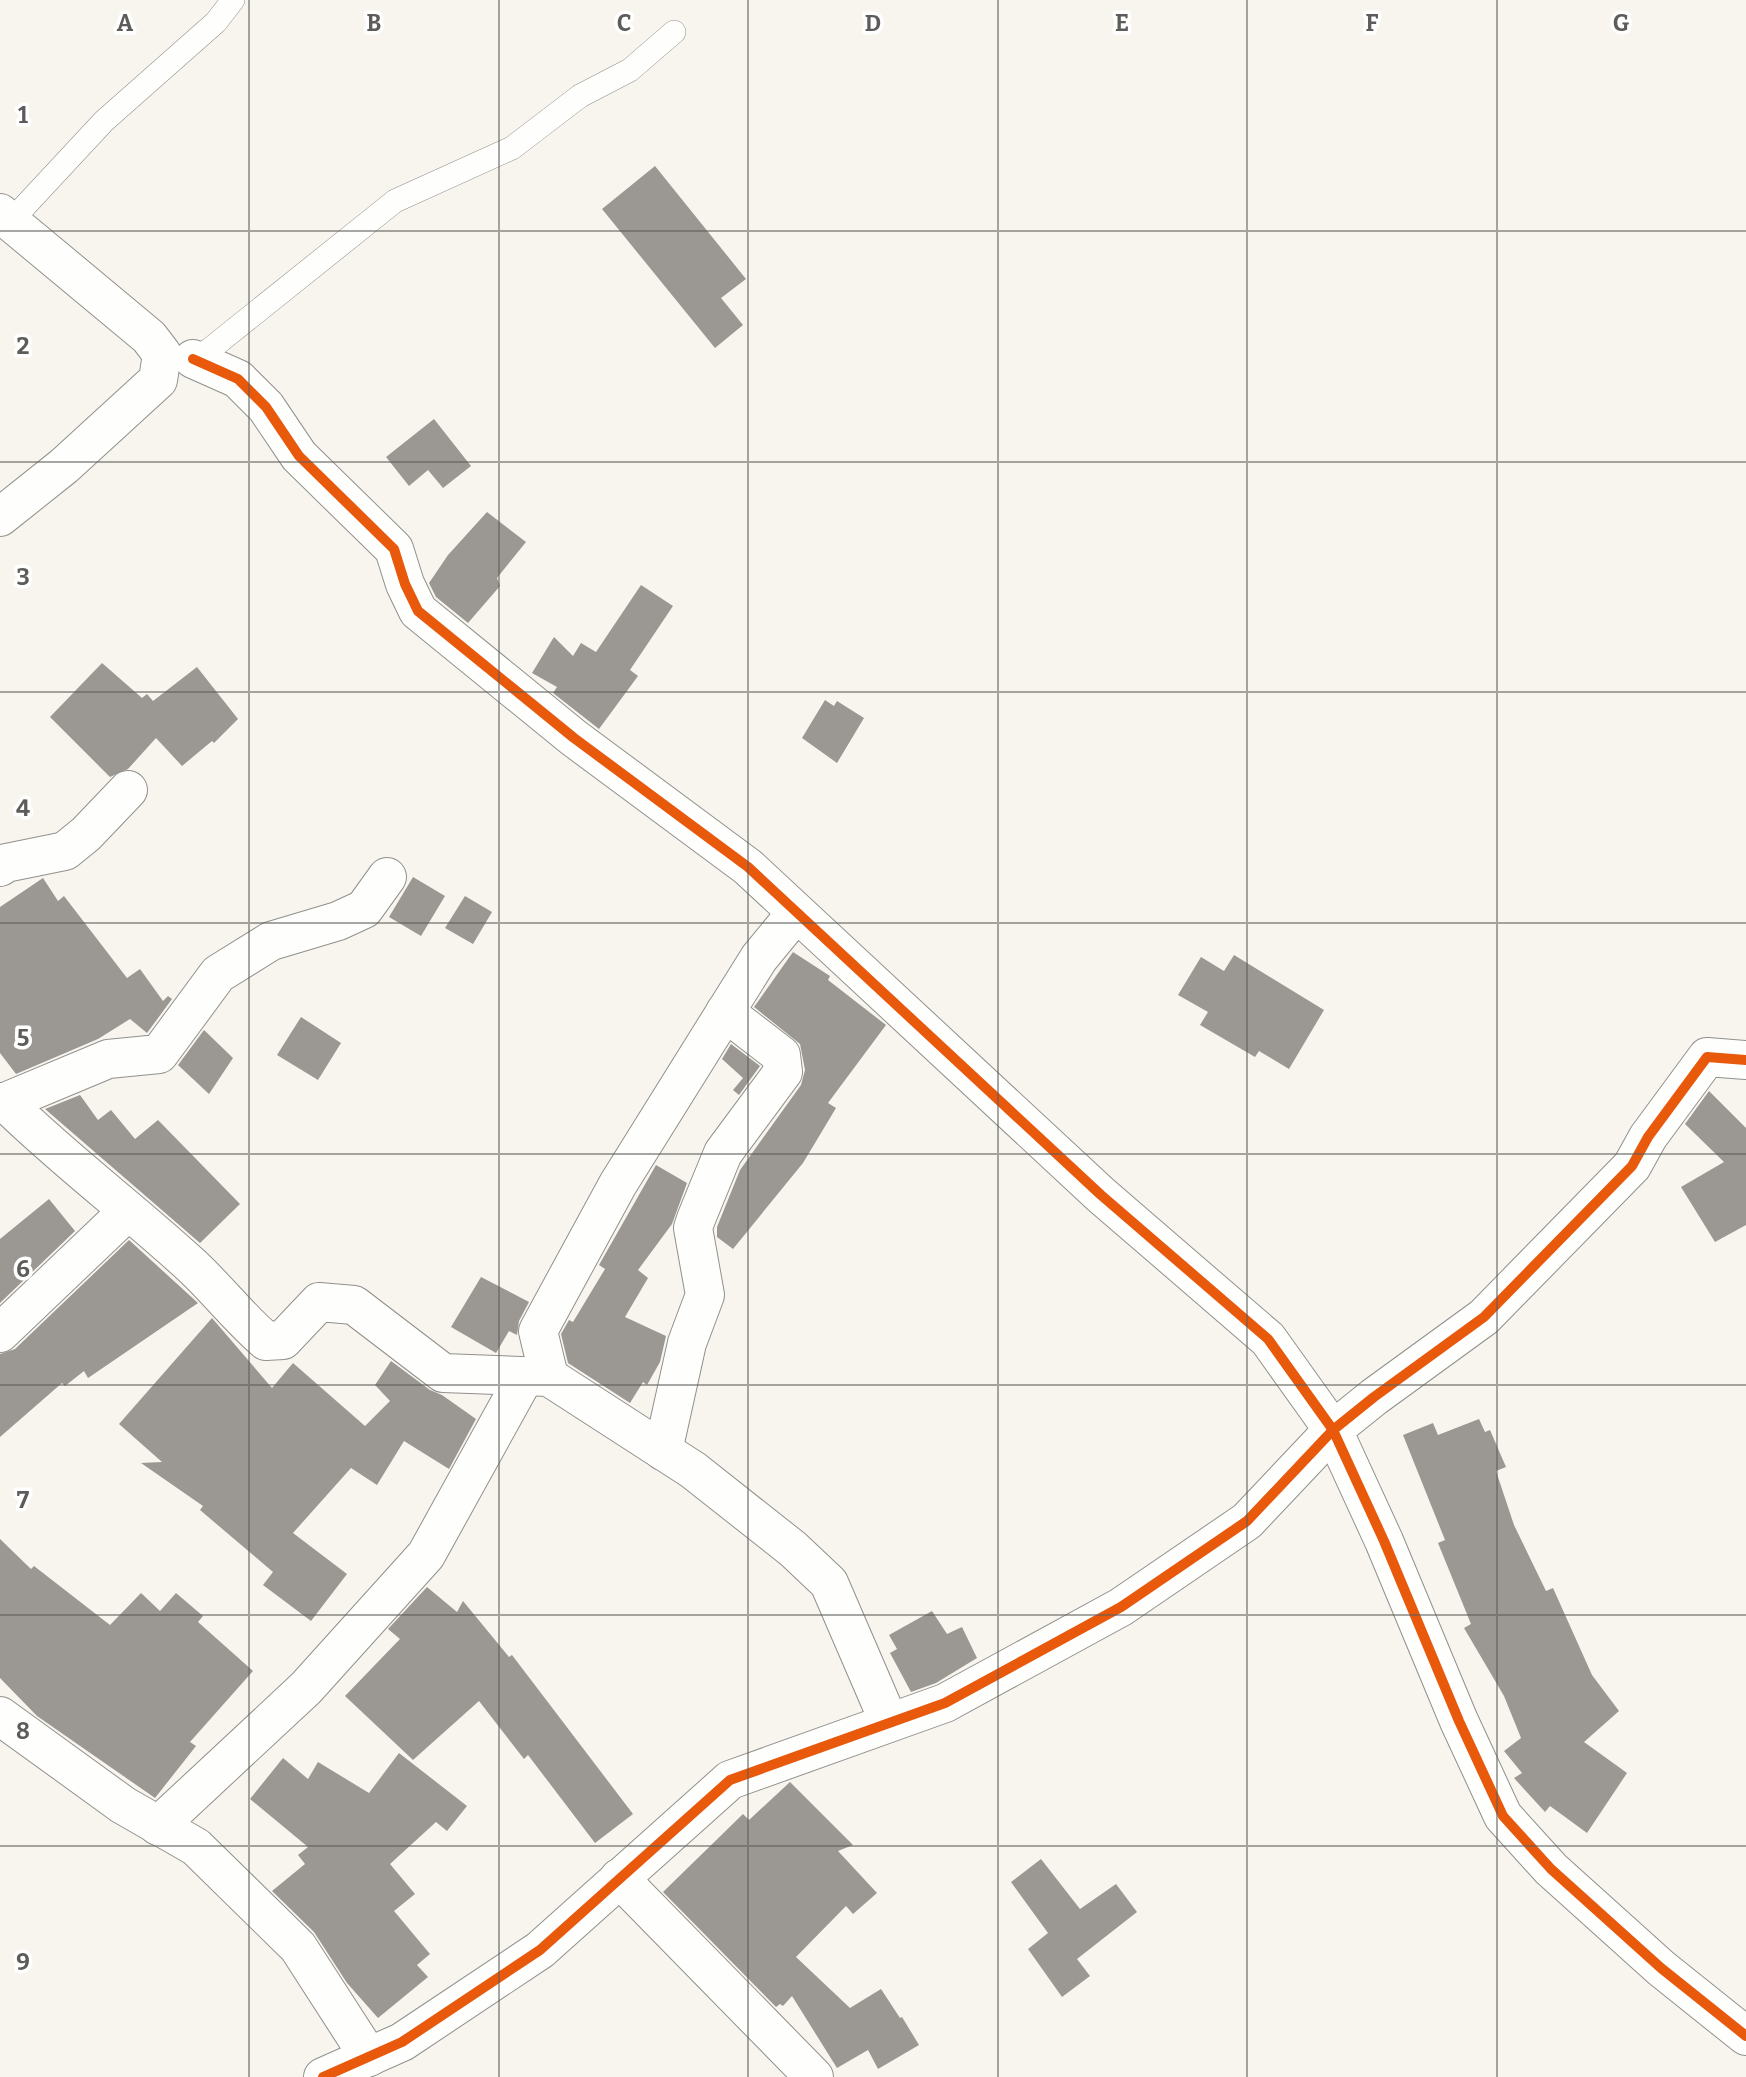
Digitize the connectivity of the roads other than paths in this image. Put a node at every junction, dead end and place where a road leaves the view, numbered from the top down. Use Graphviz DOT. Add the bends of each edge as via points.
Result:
graph roads {
  1 [pos="233,0"];
  2 [pos="674,32"];
  3 [pos="5,218"];
  4 [pos="193,359"];
  5 [pos="158,380"];
  6 [pos="0,517"];
  7 [pos="128,790"];
  8 [pos="0,867"];
  9 [pos="387,877"];
  10 [pos="796,912"];
  11 [pos="725,1012"];
  12 [pos="1746,1060"];
  13 [pos="3,1102"];
  14 [pos="128,1211"];
  15 [pos="0,1333"];
  16 [pos="537,1377"];
  17 [pos="1333,1430"];
  18 [pos="663,1451"];
  19 [pos="0,1716"];
  20 [pos="889,1722"];
  21 [pos="158,1826"];
  22 [pos="619,1878"];
  23 [pos="1746,2036"];
  24 [pos="369,2057"];
  25 [pos="323,2077"];
  26 [pos="814,2077"];
  1 -- 3 [label="lane" via="216,22 104,121"];
  2 -- 4 [label="lane" via="630,70 580,96 512,148 395,201"];
  3 -- 5 [label="street" via="149,337 162,354"];
  4 -- 5 [label="lane"];
  4 -- 10 [label="street" via="238,380 265,407 299,456 394,549 418,611 573,738 748,867"];
  5 -- 6 [label="street"];
  7 -- 8 [label="street" via="65,851"];
  9 -- 13 [label="street" via="364,909 271,941 218,974 159,1054 108,1059"];
  10 -- 11 [label="street" via="759,958"];
  10 -- 17 [label="street" via="1101,1195 1268,1339"];
  11 -- 16 [label="street" via="618,1184 538,1331"];
  11 -- 18 [label="street" via="781,1055 783,1072 723,1153 695,1219 705,1295 688,1343"];
  12 -- 17 [label="street" via="1707,1057 1632,1166 1483,1317"];
  13 -- 14 [label="street"];
  14 -- 15 [label="street"];
  14 -- 16 [label="street" via="193,1267 235,1315 266,1341 283,1339 320,1302 354,1305 443,1373"];
  16 -- 18 [label="street"];
  16 -- 21 [label="street" via="426,1555 306,1688"];
  17 -- 20 [label="street" via="1247,1521 1121,1607 945,1703"];
  17 -- 23 [label="street" via="1503,1816 1561,1878"];
  18 -- 20 [label="street" via="783,1541 829,1583"];
  19 -- 21 [label="street"];
  20 -- 22 [label="street" via="730,1780"];
  21 -- 24 [label="street" via="196,1847 299,1947"];
  22 -- 24 [label="street" via="540,1950 402,2042"];
  22 -- 26 [label="street"];
  24 -- 25 [label="street"];
}
